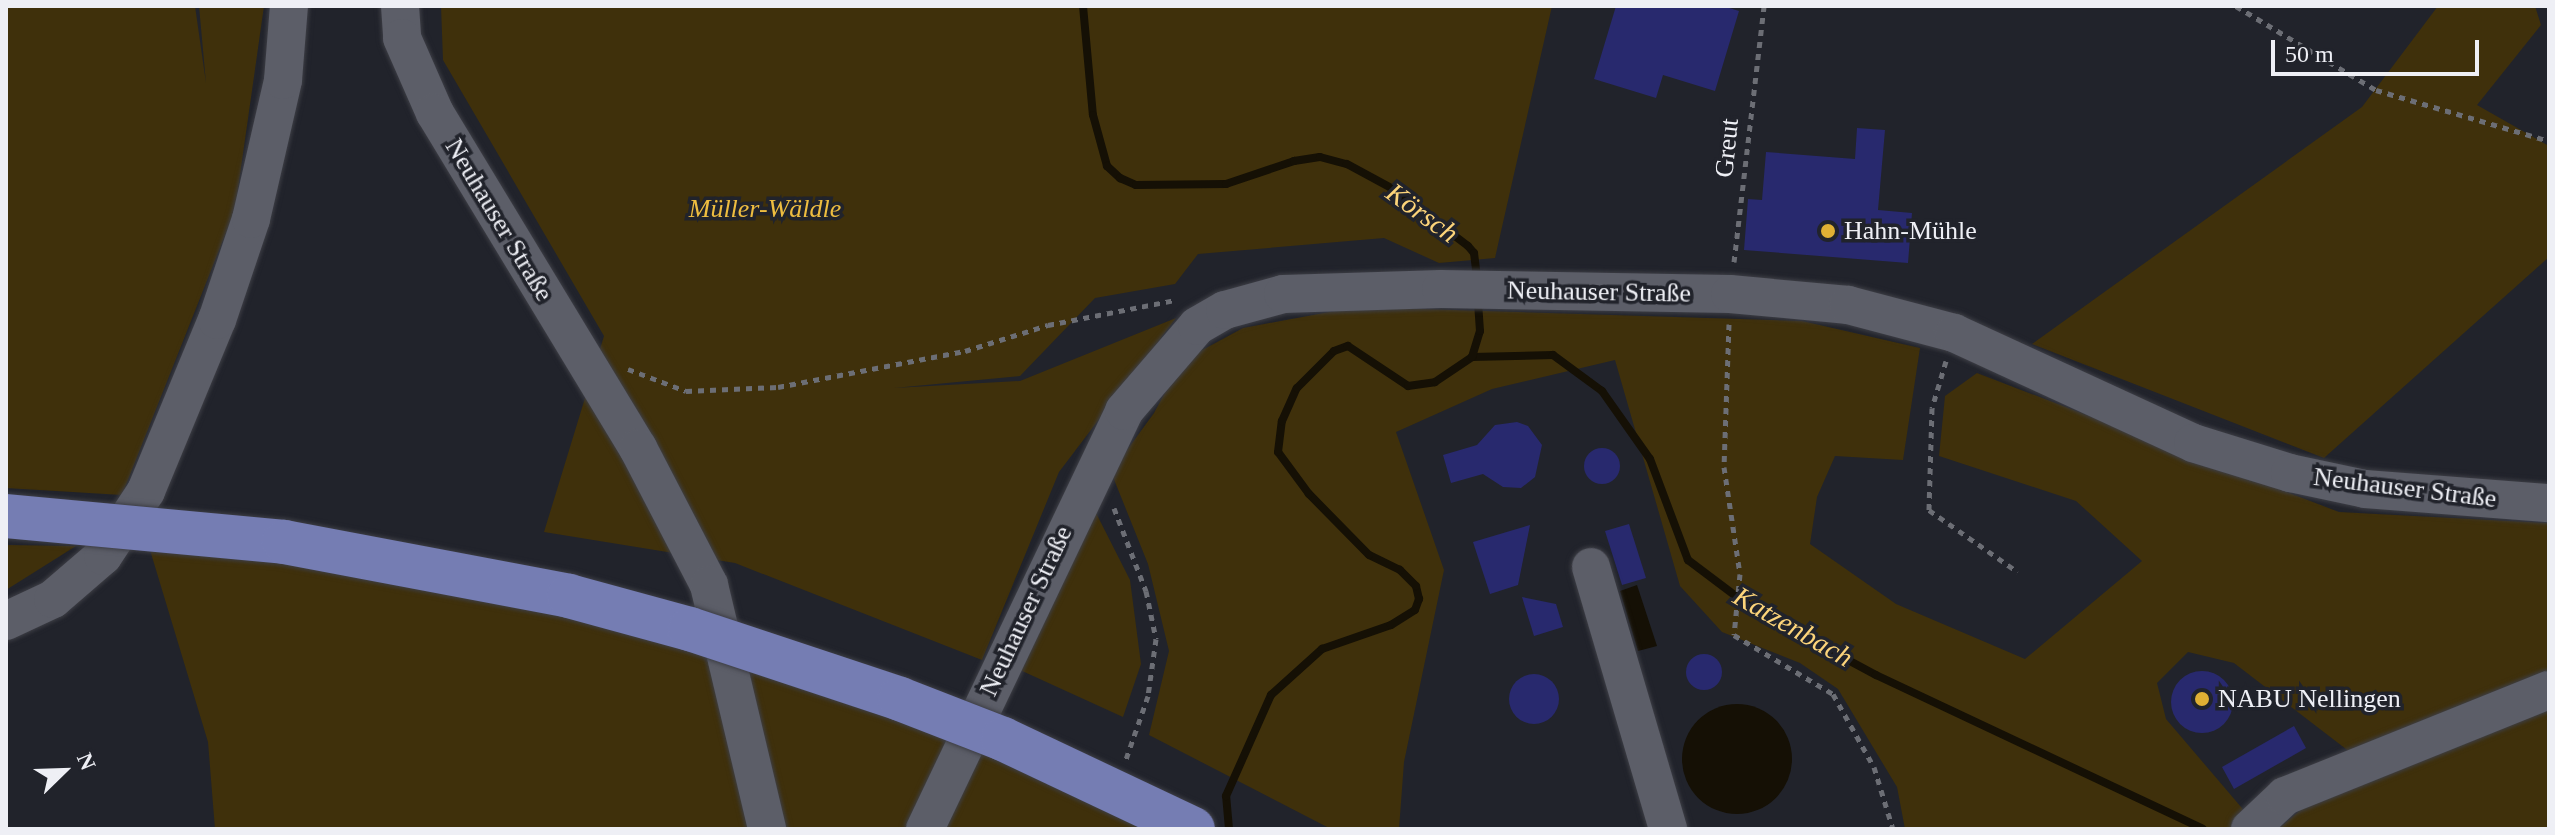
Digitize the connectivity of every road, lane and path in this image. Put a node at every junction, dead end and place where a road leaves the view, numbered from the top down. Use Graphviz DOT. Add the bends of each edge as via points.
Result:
graph roads {
  1 [pos="289,6"];
  2 [pos="400,6"];
  3 [pos="1764,6"];
  4 [pos="2236,6"];
  5 [pos="2549,141"];
  6 [pos="1730,294"];
  7 [pos="1178,300"];
  8 [pos="1954,333"];
  9 [pos="586,362"];
  10 [pos="1094,465"];
  11 [pos="2549,503"];
  12 [pos="6,516"];
  13 [pos="1591,567"];
  14 [pos="2018,572"];
  15 [pos="6,621"];
  16 [pos="2549,690"];
  17 [pos="1125,764"];
  18 [pos="2255,823"];
  19 [pos="767,829"];
  20 [pos="925,829"];
  21 [pos="1193,829"];
  22 [pos="1668,829"];
  23 [pos="1893,829"];
  1 -- 15 [label="street" via="283,80 251,219 217,320 146,491 103,556 53,599"];
  2 -- 9 [label="street, Neuhauser Straße" via="402,38 435,113"];
  3 -- 6 [label="path, Greut"];
  4 -- 5 [label="path" via="2376,90"];
  6 -- 8 [label="street, Neuhauser Straße" via="1848,305"];
  6 -- 10 [label="street, Neuhauser Straße" via="1441,289 1283,294 1225,310 1176,346 1124,411"];
  6 -- 23 [label="path, Greut" via="1724,467 1740,574 1733,629 1747,647 1799,670 1833,694 1874,767"];
  7 -- 9 [label="path" via="1048,325 965,351 778,387 686,391 607,360"];
  8 -- 11 [label="street, Neuhauser Straße" via="2193,443 2290,473 2365,489"];
  8 -- 14 [label="path" via="1932,408 1929,510"];
  9 -- 19 [label="street, Neuhauser Straße" via="709,585"];
  10 -- 17 [label="path" via="1146,591 1156,639 1148,696"];
  10 -- 20 [label="street, Neuhauser Straße"];
  12 -- 21 [label="main road, bridge" via="284,542 569,596 690,629 900,699 1003,739"];
  13 -- 22 [label="street"];
  16 -- 18 [label="street" via="2285,796"];
}
